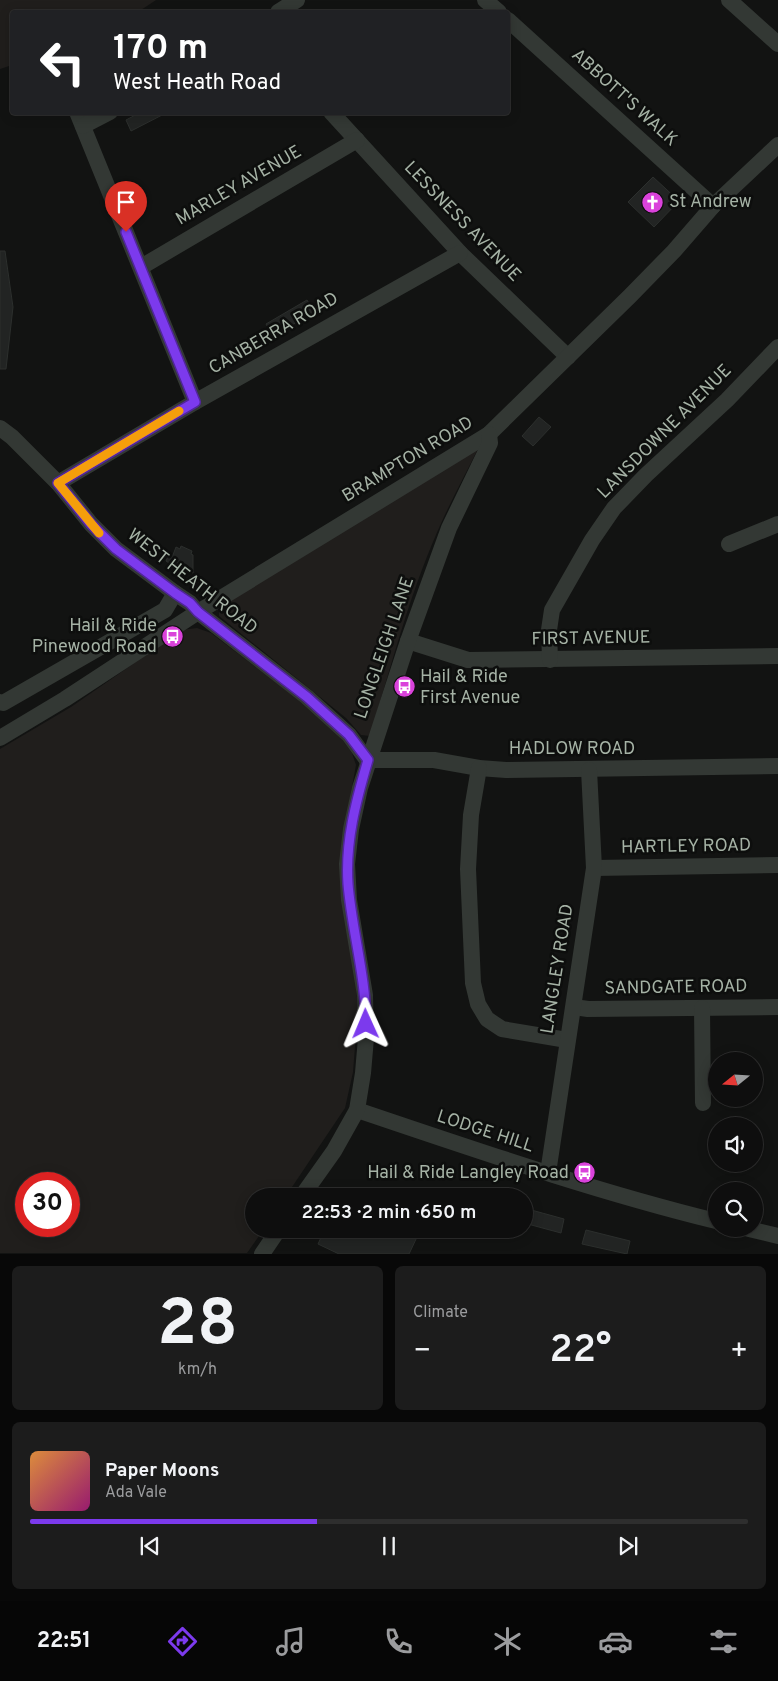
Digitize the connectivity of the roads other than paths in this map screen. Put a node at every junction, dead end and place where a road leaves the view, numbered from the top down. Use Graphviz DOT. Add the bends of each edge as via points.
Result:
graph roads {
  1 [pos="297,0"];
  2 [pos="485,0"];
  3 [pos="729,0"];
  4 [pos="281,10"];
  5 [pos="497,10"];
  6 [pos="510,22"];
  7 [pos="778,44"];
  8 [pos="97,115"];
  9 [pos="334,115"];
  10 [pos="80,119"];
  11 [pos="357,140"];
  12 [pos="778,144"];
  13 [pos="714,206"];
  14 [pos="460,253"];
  15 [pos="141,267"];
  16 [pos="778,347"];
  17 [pos="568,356"];
  18 [pos="195,402"];
  19 [pos="0,428"];
  20 [pos="489,434"];
  21 [pos="58,483"];
  22 [pos="778,524"];
  23 [pos="729,544"];
  24 [pos="175,593"];
  25 [pos="198,612"];
  26 [pos="408,641"];
  27 [pos="778,656"];
  28 [pos="550,660"];
  29 [pos="0,702"];
  30 [pos="0,738"];
  31 [pos="368,760"];
  32 [pos="778,766"];
  33 [pos="479,768"];
  34 [pos="589,770"];
  35 [pos="778,865"];
  36 [pos="594,868"];
  37 [pos="574,1007"];
  38 [pos="778,1007"];
  39 [pos="702,1008"];
  40 [pos="568,1040"];
  41 [pos="703,1103"];
  42 [pos="357,1110"];
  43 [pos="548,1173"];
  44 [pos="308,1188"];
  45 [pos="708,1219"];
  46 [pos="763,1232"];
  47 [pos="778,1236"];
  48 [pos="273,1238"];
  49 [pos="262,1254"];
  1 -- 4 [label="street"];
  2 -- 5 [label="street"];
  3 -- 7 [label="street"];
  6 -- 13 [label="street, ABBOTT'S WALK"];
  8 -- 10 [label="street"];
  9 -- 11 [label="street, LESSNESS AVENUE"];
  10 -- 15 [label="street"];
  11 -- 14 [label="street, LESSNESS AVENUE"];
  11 -- 15 [label="street, MARLEY AVENUE"];
  12 -- 13 [label="street, BRAMPTON ROAD"];
  13 -- 17 [label="street, BRAMPTON ROAD" via="649,277"];
  14 -- 17 [label="street, LESSNESS AVENUE"];
  14 -- 18 [label="street, CANBERRA ROAD"];
  15 -- 18 [label="street"];
  16 -- 28 [label="street, LANSDOWNE AVENUE" via="614,508 552,610"];
  17 -- 20 [label="street, BRAMPTON ROAD"];
  18 -- 21 [label="street, CANBERRA ROAD"];
  19 -- 21 [label="street, WEST HEATH ROAD"];
  20 -- 25 [label="street, BRAMPTON ROAD"];
  20 -- 26 [label="street, LONGLEIGH LANE" via="490,444 449,528"];
  21 -- 24 [label="street, WEST HEATH ROAD" via="116,549"];
  22 -- 23 [label="street"];
  24 -- 25 [label="street, WEST HEATH ROAD"];
  24 -- 29 [label="street" via="165,610"];
  25 -- 30 [label="street, BRAMPTON ROAD" via="66,699"];
  25 -- 31 [label="street, WEST HEATH ROAD" via="307,697 349,735"];
  26 -- 28 [label="street, FIRST AVENUE" via="468,660"];
  26 -- 31 [label="street, LONGLEIGH LANE"];
  27 -- 28 [label="street, FIRST AVENUE"];
  31 -- 33 [label="street, HADLOW ROAD" via="434,760"];
  31 -- 42 [label="street, LONGLEIGH LANE" via="352,822 347,864 349,900 366,1011 363,1073"];
  32 -- 34 [label="street, HADLOW ROAD"];
  33 -- 34 [label="street, HADLOW ROAD"];
  33 -- 40 [label="street" via="470,815 468,869 473,983 478,1004 487,1019 502,1029"];
  34 -- 36 [label="street, LANGLEY ROAD"];
  35 -- 36 [label="street, HARTLEY ROAD"];
  36 -- 37 [label="street, LANGLEY ROAD"];
  37 -- 39 [label="street, SANDGATE ROAD"];
  37 -- 40 [label="street, LANGLEY ROAD"];
  38 -- 39 [label="street, SANDGATE ROAD"];
  39 -- 41 [label="street"];
  40 -- 43 [label="street, LANGLEY ROAD"];
  42 -- 43 [label="street, LODGE HILL"];
  42 -- 44 [label="street, LONGLEIGH LANE"];
  43 -- 45 [label="street, LODGE HILL"];
  46 -- 47 [label="street"];
  48 -- 49 [label="street"];
}
